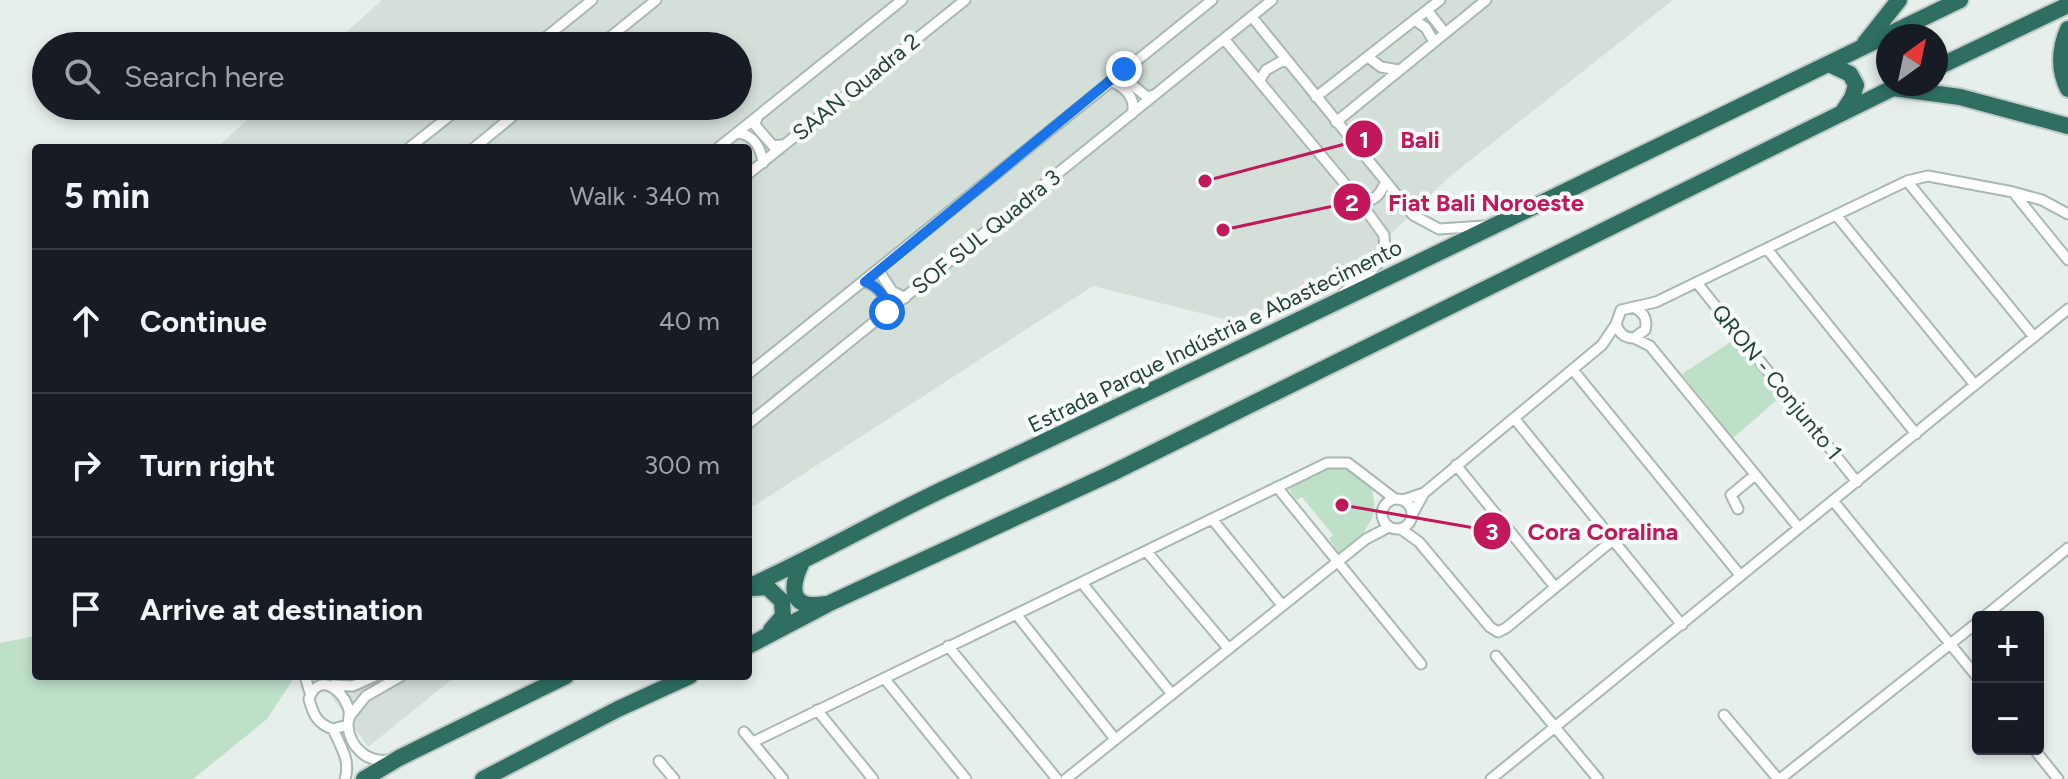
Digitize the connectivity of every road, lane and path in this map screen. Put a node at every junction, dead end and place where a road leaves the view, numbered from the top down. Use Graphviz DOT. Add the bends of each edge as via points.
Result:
graph roads {
  1 [pos="592,0"];
  2 [pos="656,0"];
  3 [pos="902,0"];
  4 [pos="965,0"];
  5 [pos="1212,0"];
  6 [pos="1272,0"];
  7 [pos="1440,0"];
  8 [pos="1486,0"];
  9 [pos="1899,0"];
  10 [pos="1960,0"];
  11 [pos="642,5"];
  12 [pos="2068,5"];
  13 [pos="1427,10"];
  14 [pos="1252,17"];
  15 [pos="1415,20"];
  16 [pos="2068,29"];
  17 [pos="552,32"];
  18 [pos="614,32"];
  19 [pos="1445,33"];
  20 [pos="1224,39"];
  21 [pos="1434,42"];
  22 [pos="1860,48"];
  23 [pos="1368,57"];
  24 [pos="1288,62"];
  25 [pos="1948,62"];
  26 [pos="1829,64"];
  27 [pos="1124,69"];
  28 [pos="1399,70"];
  29 [pos="1260,80"];
  30 [pos="1110,81"];
  31 [pos="2068,89"];
  32 [pos="1156,95"];
  33 [pos="1948,95"];
  34 [pos="1876,96"];
  35 [pos="1316,97"];
  36 [pos="1843,112"];
  37 [pos="1132,114"];
  38 [pos="757,118"];
  39 [pos="444,120"];
  40 [pos="508,120"];
  41 [pos="1336,122"];
  42 [pos="2068,126"];
  43 [pos="737,133"];
  44 [pos="414,144"];
  45 [pos="479,144"];
  46 [pos="723,144"];
  47 [pos="783,145"];
  48 [pos="763,163"];
  49 [pos="752,171"];
  50 [pos="1907,181"];
  51 [pos="1385,183"];
  52 [pos="2013,192"];
  53 [pos="1360,202"];
  54 [pos="2068,214"];
  55 [pos="1836,215"];
  56 [pos="1499,224"];
  57 [pos="1767,249"];
  58 [pos="2068,260"];
  59 [pos="879,271"];
  60 [pos="865,282"];
  61 [pos="1697,283"];
  62 [pos="905,298"];
  63 [pos="1656,302"];
  64 [pos="1323,308"];
  65 [pos="1635,308"];
  66 [pos="2068,309"];
  67 [pos="887,312"];
  68 [pos="1616,324"];
  69 [pos="1646,324"];
  70 [pos="1630,337"];
  71 [pos="2034,337"];
  72 [pos="1602,345"];
  73 [pos="1650,346"];
  74 [pos="1573,370"];
  75 [pos="752,371"];
  76 [pos="1975,385"];
  77 [pos="1514,418"];
  78 [pos="752,421"];
  79 [pos="1916,434"];
  80 [pos="1456,465"];
  81 [pos="1755,475"];
  82 [pos="1857,482"];
  83 [pos="1374,484"];
  84 [pos="1277,487"];
  85 [pos="1424,493"];
  86 [pos="1399,500"];
  87 [pos="1834,502"];
  88 [pos="1738,509"];
  89 [pos="1382,513"];
  90 [pos="1412,517"];
  91 [pos="1212,519"];
  92 [pos="1389,527"];
  93 [pos="1799,528"];
  94 [pos="1401,529"];
  95 [pos="1366,539"];
  96 [pos="1613,540"];
  97 [pos="1419,542"];
  98 [pos="2068,548"];
  99 [pos="1147,552"];
  100 [pos="1338,561"];
  101 [pos="802,562"];
  102 [pos="1740,575"];
  103 [pos="1082,583"];
  104 [pos="752,586"];
  105 [pos="1555,587"];
  106 [pos="752,588"];
  107 [pos="832,602"];
  108 [pos="1282,605"];
  109 [pos="1991,611"];
  110 [pos="1016,614"];
  111 [pos="1682,625"];
  112 [pos="1972,627"];
  113 [pos="765,637"];
  114 [pos="752,644"];
  115 [pos="1951,644"];
  116 [pos="948,646"];
  117 [pos="1228,648"];
  118 [pos="1496,656"];
  119 [pos="1421,664"];
  120 [pos="1972,670"];
  121 [pos="884,678"];
  122 [pos="306,680"];
  123 [pos="366,680"];
  124 [pos="394,680"];
  125 [pos="558,680"];
  126 [pos="681,680"];
  127 [pos="325,681"];
  128 [pos="310,693"];
  129 [pos="1171,693"];
  130 [pos="817,710"];
  131 [pos="1724,715"];
  132 [pos="349,720"];
  133 [pos="1556,727"];
  134 [pos="333,729"];
  135 [pos="744,732"];
  136 [pos="1115,739"];
  137 [pos="753,742"];
  138 [pos="2039,755"];
  139 [pos="399,758"];
  140 [pos="659,761"];
  141 [pos="345,779"];
  142 [pos="364,779"];
  143 [pos="483,779"];
  144 [pos="674,779"];
  145 [pos="783,779"];
  146 [pos="873,779"];
  147 [pos="966,779"];
  148 [pos="1057,779"];
  149 [pos="1066,779"];
  150 [pos="1491,779"];
  151 [pos="1598,779"];
  152 [pos="1779,779"];
  153 [pos="2058,779"];
  1 -- 17 [label="street"];
  2 -- 11 [label="street"];
  3 -- 38 [label="street"];
  4 -- 47 [label="street, SAAN Quadra 2"];
  5 -- 27 [label="street"];
  6 -- 14 [label="street, SOF SUL Quadra 3"];
  7 -- 13 [label="street"];
  8 -- 19 [label="street"];
  9 -- 22 [label="highway"];
  10 -- 22 [label="highway, Estrada Parque Indústria e Abastecimento"];
  11 -- 18 [label="street"];
  12 -- 25 [label="highway"];
  13 -- 15 [label="street"];
  13 -- 19 [label="street"];
  14 -- 20 [label="street, SOF SUL Quadra 3"];
  14 -- 24 [label="street"];
  15 -- 21 [label="street"];
  15 -- 23 [label="street"];
  16 -- 31 [label="highway" via="2060,56"];
  19 -- 21 [label="street"];
  20 -- 29 [label="street"];
  20 -- 32 [label="street, SOF SUL Quadra 3"];
  21 -- 28 [label="street"];
  22 -- 26 [label="highway, Estrada Parque Indústria e Abastecimento"];
  23 -- 28 [label="street" via="1381,67"];
  23 -- 35 [label="street"];
  24 -- 29 [label="street" via="1269,68"];
  24 -- 35 [label="street"];
  26 -- 36 [label="highway" via="1850,74 1856,85"];
  26 -- 56 [label="highway, Estrada Parque Indústria e Abastecimento"];
  27 -- 30 [label="street"];
  27 -- 32 [label="street" via="1136,90 1147,97"];
  28 -- 41 [label="street"];
  29 -- 53 [label="street"];
  30 -- 37 [label="street" via="1129,94"];
  30 -- 59 [label="street"];
  32 -- 37 [label="street, SOF SUL Quadra 3"];
  33 -- 42 [label="highway"];
  34 -- 36 [label="highway"];
  35 -- 41 [label="street"];
  36 -- 107 [label="highway" via="1110,474"];
  37 -- 62 [label="street, SOF SUL Quadra 3"];
  38 -- 43 [label="street"];
  38 -- 47 [label="street" via="755,125 769,143"];
  39 -- 44 [label="street"];
  40 -- 45 [label="street"];
  41 -- 51 [label="street"];
  43 -- 46 [label="street"];
  43 -- 48 [label="street" via="755,143"];
  47 -- 48 [label="street, SAAN Quadra 2"];
  48 -- 49 [label="street, SAAN Quadra 2"];
  50 -- 52 [label="street" via="1943,177"];
  50 -- 55 [label="street"];
  50 -- 71 [label="street"];
  51 -- 53 [label="street" via="1373,201"];
  51 -- 56 [label="street" via="1429,226 1447,230"];
  52 -- 54 [label="street"];
  52 -- 58 [label="street"];
  53 -- 64 [label="street" via="1384,235 1385,252 1370,272"];
  55 -- 57 [label="street"];
  55 -- 76 [label="street"];
  56 -- 64 [label="highway, Estrada Parque Indústria e Abastecimento"];
  57 -- 61 [label="street"];
  57 -- 79 [label="street"];
  59 -- 60 [label="street"];
  59 -- 62 [label="street" via="892,291"];
  60 -- 67 [label="street" via="887,301"];
  60 -- 75 [label="street"];
  61 -- 63 [label="street"];
  61 -- 82 [label="street, QRON - Conjunto 1"];
  62 -- 67 [label="street, SOF SUL Quadra 3"];
  63 -- 65 [label="street"];
  63 -- 69 [label="street"];
  64 -- 101 [label="highway, Estrada Parque Indústria e Abastecimento" via="895,512"];
  65 -- 68 [label="street" via="1621,310"];
  65 -- 69 [label="street"];
  66 -- 71 [label="street"];
  67 -- 78 [label="street, SOF SUL Quadra 3"];
  68 -- 70 [label="street"];
  68 -- 72 [label="street"];
  69 -- 70 [label="street"];
  69 -- 73 [label="street"];
  70 -- 72 [label="street"];
  70 -- 73 [label="street"];
  71 -- 76 [label="street"];
  72 -- 74 [label="street"];
  73 -- 81 [label="street"];
  74 -- 77 [label="street"];
  74 -- 102 [label="street"];
  76 -- 79 [label="street"];
  77 -- 80 [label="street"];
  77 -- 96 [label="street"];
  79 -- 82 [label="street"];
  80 -- 85 [label="street"];
  80 -- 105 [label="street"];
  81 -- 88 [label="street" via="1731,495"];
  81 -- 93 [label="street"];
  82 -- 87 [label="street"];
  83 -- 84 [label="street" via="1356,467 1335,461"];
  83 -- 86 [label="street"];
  83 -- 89 [label="street"];
  84 -- 91 [label="street"];
  84 -- 100 [label="street"];
  85 -- 86 [label="street"];
  85 -- 90 [label="street"];
  86 -- 89 [label="street" via="1387,503"];
  86 -- 90 [label="street" via="1410,506"];
  87 -- 93 [label="street"];
  87 -- 115 [label="street"];
  89 -- 92 [label="street"];
  89 -- 95 [label="street"];
  90 -- 94 [label="street"];
  90 -- 97 [label="street"];
  91 -- 99 [label="street"];
  91 -- 108 [label="street"];
  92 -- 94 [label="street"];
  92 -- 95 [label="street"];
  93 -- 102 [label="street"];
  94 -- 97 [label="street"];
  95 -- 100 [label="street"];
  96 -- 105 [label="street"];
  96 -- 111 [label="street"];
  97 -- 105 [label="street" via="1498,632"];
  98 -- 109 [label="street"];
  99 -- 103 [label="street"];
  99 -- 117 [label="street"];
  100 -- 108 [label="street"];
  100 -- 119 [label="street"];
  101 -- 104 [label="highway, Estrada Parque Indústria e Abastecimento"];
  101 -- 107 [label="highway" via="793,584 797,598 811,606"];
  102 -- 111 [label="street"];
  103 -- 110 [label="street"];
  103 -- 129 [label="street"];
  106 -- 113 [label="highway" via="767,587 782,601 783,616"];
  107 -- 113 [label="highway"];
  108 -- 117 [label="street"];
  110 -- 116 [label="street"];
  110 -- 136 [label="street"];
  111 -- 133 [label="street"];
  112 -- 115 [label="street"];
  113 -- 114 [label="highway"];
  115 -- 120 [label="street"];
  115 -- 152 [label="street"];
  116 -- 121 [label="street"];
  116 -- 148 [label="street"];
  117 -- 129 [label="street"];
  118 -- 133 [label="street"];
  121 -- 130 [label="street"];
  121 -- 147 [label="street"];
  122 -- 128 [label="street"];
  123 -- 127 [label="street" via="353,686"];
  124 -- 132 [label="street" via="366,696"];
  125 -- 139 [label="highway"];
  126 -- 143 [label="highway"];
  127 -- 128 [label="street"];
  127 -- 132 [label="street" via="344,698"];
  128 -- 134 [label="street" via="315,718"];
  129 -- 136 [label="street"];
  130 -- 137 [label="street"];
  130 -- 146 [label="street"];
  131 -- 152 [label="street"];
  132 -- 134 [label="street"];
  132 -- 139 [label="street" via="356,746 368,758"];
  133 -- 150 [label="street"];
  133 -- 151 [label="street"];
  134 -- 141 [label="street" via="348,765"];
  135 -- 137 [label="street"];
  136 -- 149 [label="street"];
  137 -- 145 [label="street"];
  138 -- 153 [label="street"];
  139 -- 142 [label="highway"];
  140 -- 144 [label="street"];
}
